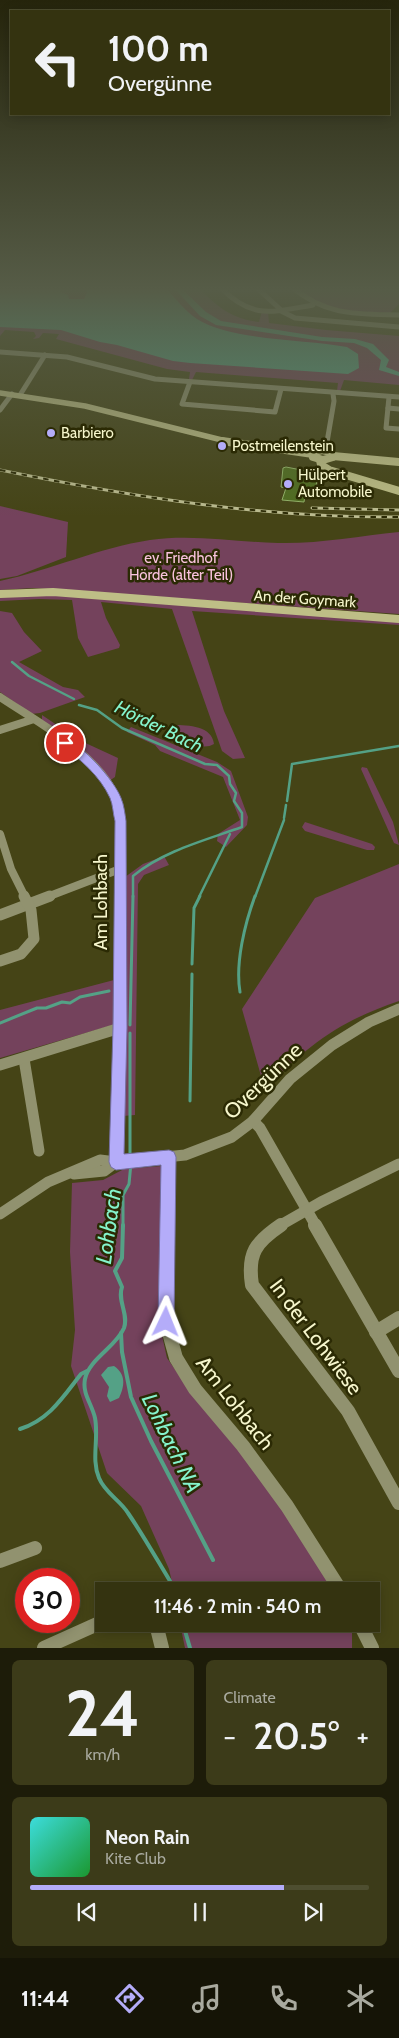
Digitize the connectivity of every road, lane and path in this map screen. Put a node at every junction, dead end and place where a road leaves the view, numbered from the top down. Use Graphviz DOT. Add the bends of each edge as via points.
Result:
graph roads {
  1 [pos="38,364"];
  2 [pos="94,364"];
  3 [pos="190,382"];
  4 [pos="282,389"];
  5 [pos="0,393"];
  6 [pos="16,394"];
  7 [pos="333,394"];
  8 [pos="389,396"];
  9 [pos="399,397"];
  10 [pos="388,408"];
  11 [pos="0,410"];
  12 [pos="399,410"];
  13 [pos="399,429"];
  14 [pos="325,451"];
  15 [pos="313,454"];
  16 [pos="333,456"];
  17 [pos="320,460"];
  18 [pos="399,462"];
  19 [pos="399,491"];
  20 [pos="0,594"];
  21 [pos="399,619"];
  22 [pos="0,697"];
  23 [pos="31,720"];
  24 [pos="0,730"];
  25 [pos="0,834"];
  26 [pos="120,869"];
  27 [pos="27,905"];
  28 [pos="0,915"];
  29 [pos="0,961"];
  30 [pos="399,1009"];
  31 [pos="120,1028"];
  32 [pos="24,1058"];
  33 [pos="0,1065"];
  34 [pos="253,1121"];
  35 [pos="39,1151"];
  36 [pos="169,1157"];
  37 [pos="121,1162"];
  38 [pos="399,1164"];
  39 [pos="71,1174"];
  40 [pos="306,1209"];
  41 [pos="0,1214"];
  42 [pos="399,1318"];
  43 [pos="376,1332"];
  44 [pos="399,1370"];
  45 [pos="399,1503"];
  46 [pos="35,1548"];
  47 [pos="0,1562"];
  48 [pos="336,1582"];
  49 [pos="95,1625"];
  50 [pos="158,1632"];
  51 [pos="364,1632"];
  52 [pos="44,1648"];
  53 [pos="162,1648"];
  54 [pos="372,1648"];
  1 -- 6 [label="street"];
  2 -- 3 [label="street" via="155,379"];
  3 -- 4 [label="street"];
  3 -- 4 [label="street" via="182,404 275,412"];
  4 -- 7 [label="street"];
  5 -- 6 [label="main road"];
  6 -- 11 [label="street"];
  6 -- 15 [label="main road" via="86,406 231,442"];
  7 -- 8 [label="street"];
  7 -- 14 [label="street"];
  8 -- 9 [label="street"];
  8 -- 10 [label="street"];
  10 -- 12 [label="street"];
  10 -- 13 [label="street" via="386,428"];
  14 -- 15 [label="main road"];
  14 -- 16 [label="main road"];
  15 -- 17 [label="main road"];
  16 -- 17 [label="main road" via="329,460"];
  16 -- 18 [label="main road"];
  17 -- 19 [label="main road" via="320,464 329,470"];
  20 -- 21 [label="main road, An der Goymark" via="53,592"];
  22 -- 23 [label="street, Am Lohbach"];
  23 -- 24 [label="street"];
  23 -- 26 [label="street, Am Lohbach" via="83,756 116,798 120,821"];
  25 -- 27 [label="street"];
  26 -- 27 [label="street"];
  26 -- 31 [label="street, Am Lohbach"];
  27 -- 28 [label="street"];
  27 -- 29 [label="street" via="33,920 34,939 21,954"];
  30 -- 34 [label="street, Overgünne" via="369,1022 326,1049 286,1083"];
  31 -- 32 [label="street"];
  31 -- 37 [label="street, Am Lohbach"];
  32 -- 33 [label="street"];
  32 -- 35 [label="street"];
  34 -- 36 [label="street, Overgünne" via="232,1137 209,1148"];
  34 -- 40 [label="street"];
  36 -- 37 [label="street, Overgünne"];
  36 -- 48 [label="street, Am Lohbach" via="166,1322 170,1346 188,1381 242,1446 302,1528"];
  37 -- 39 [label="street, Overgünne" via="104,1171"];
  38 -- 40 [label="street, In der Lohwiese"];
  39 -- 41 [label="street, Overgünne" via="48,1182"];
  40 -- 43 [label="street"];
  40 -- 45 [label="street, In der Lohwiese" via="260,1241 251,1258 252,1285 348,1411"];
  42 -- 43 [label="street"];
  43 -- 44 [label="street"];
  46 -- 47 [label="street"];
  49 -- 52 [label="street"];
  50 -- 53 [label="street"];
  51 -- 54 [label="street"];
}
